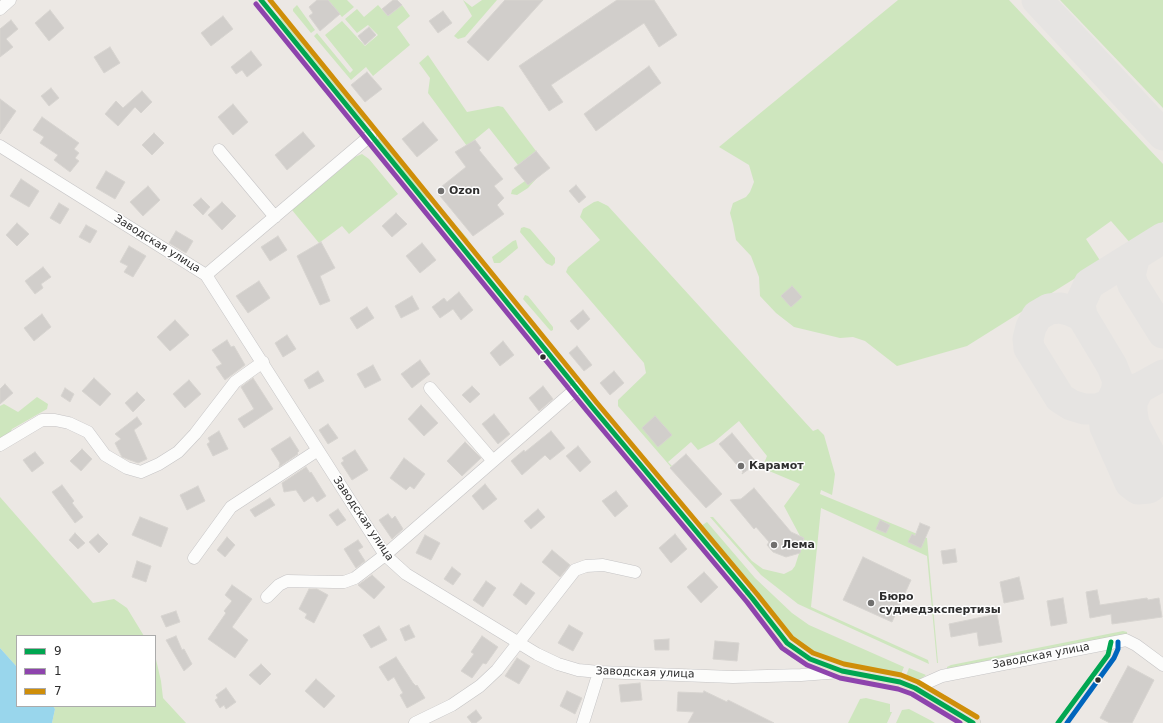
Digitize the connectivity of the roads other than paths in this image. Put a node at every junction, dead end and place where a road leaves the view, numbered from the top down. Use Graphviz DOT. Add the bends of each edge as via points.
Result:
graph roads {
  1 [pos="10,0"];
  2 [pos="0,9"];
  3 [pos="370,136"];
  4 [pos="0,146"];
  5 [pos="219,150"];
  6 [pos="275,217"];
  7 [pos="206,275"];
  8 [pos="263,362"];
  9 [pos="430,388"];
  10 [pos="577,388"];
  11 [pos="0,445"];
  12 [pos="318,450"];
  13 [pos="493,461"];
  14 [pos="385,555"];
  15 [pos="194,558"];
  16 [pos="635,572"];
  17 [pos="267,597"];
  18 [pos="752,598"];
  19 [pos="518,642"];
  20 [pos="1163,664"];
  21 [pos="599,672"];
  22 [pos="842,672"];
  23 [pos="915,688"];
  24 [pos="415,723"];
  25 [pos="583,723"];
  26 [pos="973,723"];
  1 -- 2 [label="street"];
  3 -- 6 [label="street"];
  4 -- 7 [label="street, Заводская улица"];
  5 -- 6 [label="street"];
  6 -- 7 [label="street"];
  7 -- 8 [label="street, Заводская улица"];
  8 -- 11 [label="street" via="235,382 178,452 141,472 124,467 105,455 88,432 70,423 55,420 42,420"];
  8 -- 12 [label="street, Заводская улица"];
  9 -- 13 [label="street"];
  10 -- 13 [label="street"];
  12 -- 14 [label="street, Заводская улица"];
  12 -- 15 [label="street" via="231,507"];
  13 -- 14 [label="street"];
  14 -- 17 [label="street" via="355,578 344,582 287,582 279,585"];
  14 -- 19 [label="street, Заводская улица" via="406,574"];
  16 -- 19 [label="street" via="604,565 586,566 575,570"];
  18 -- 22 [label="main road" via="796,651"];
  19 -- 21 [label="street, Заводская улица" via="558,664 578,670"];
  19 -- 24 [label="street" via="506,660 480,686 452,705"];
  20 -- 23 [label="street, Заводская улица" via="1126,640 942,676"];
  21 -- 22 [label="street, Заводская улица" via="733,677"];
  21 -- 25 [label="street"];
  22 -- 23 [label="main road" via="900,682"];
  23 -- 26 [label="main road"];
}
